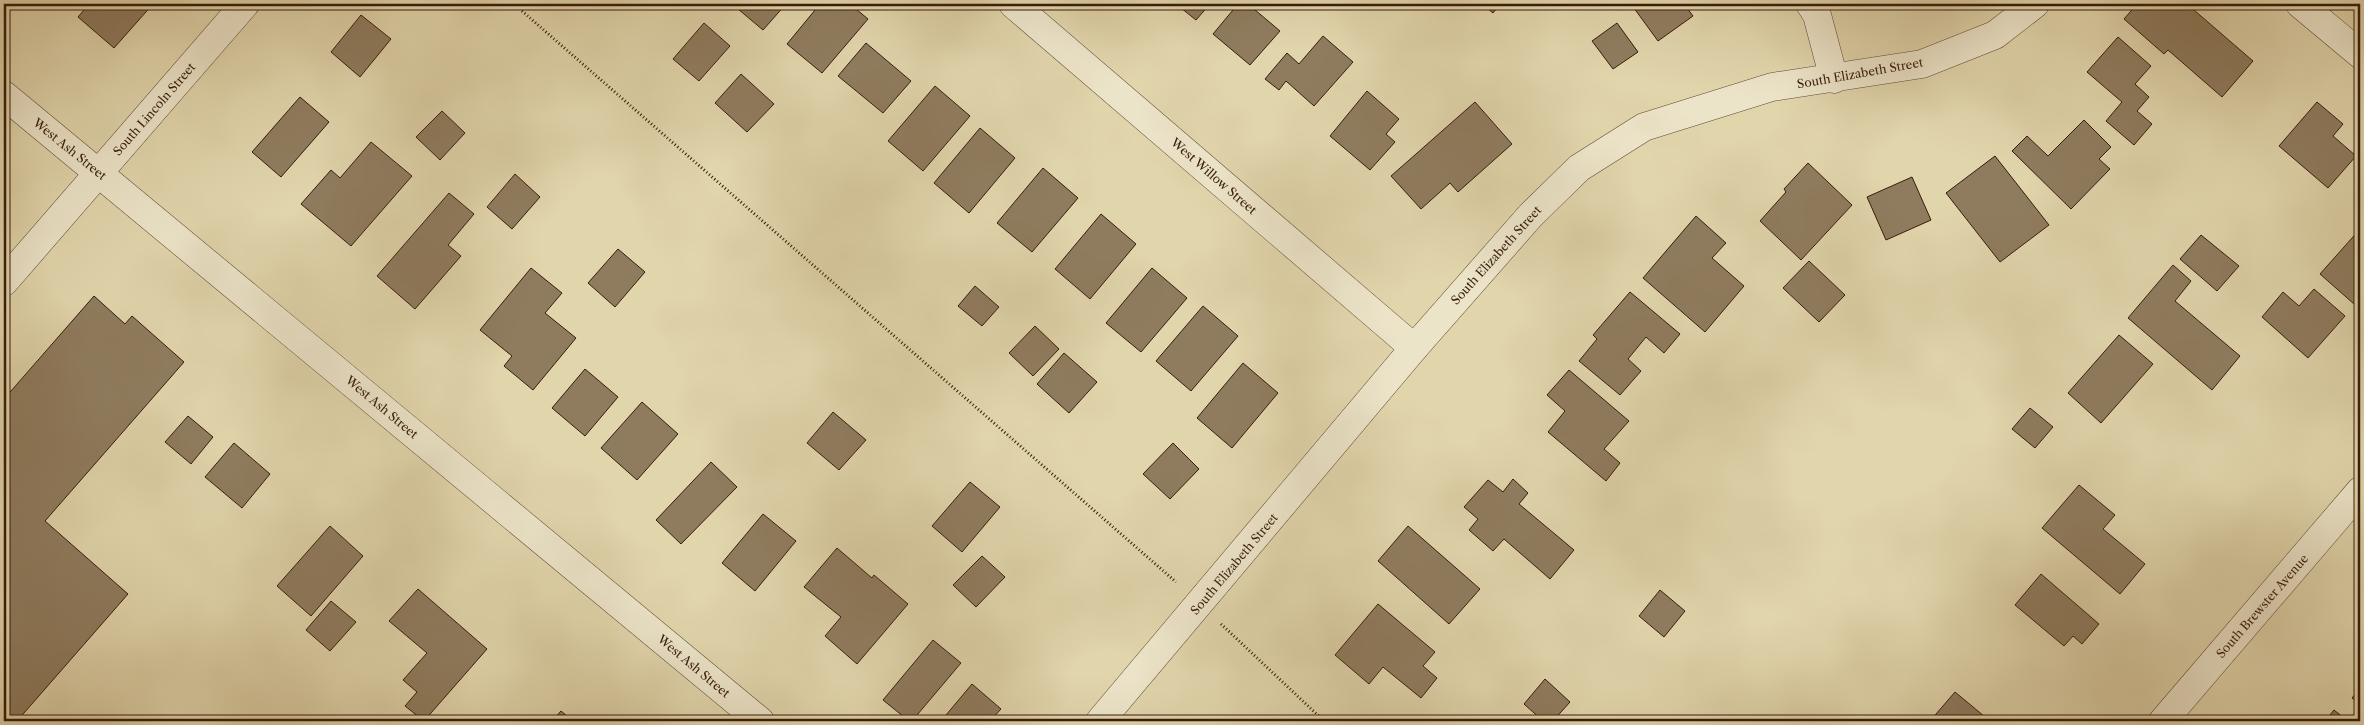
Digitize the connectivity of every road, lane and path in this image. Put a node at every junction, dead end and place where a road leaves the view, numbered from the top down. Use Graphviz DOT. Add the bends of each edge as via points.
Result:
graph roads {
  1 [pos="245,4"];
  2 [pos="514,4"];
  3 [pos="1013,4"];
  4 [pos="1810,4"];
  5 [pos="2035,4"];
  6 [pos="2300,4"];
  7 [pos="2360,54"];
  8 [pos="1834,79"];
  9 [pos="4,95"];
  10 [pos="99,174"];
  11 [pos="9,265"];
  12 [pos="1414,348"];
  13 [pos="2360,492"];
  14 [pos="1180,586"];
  15 [pos="1215,618"];
  16 [pos="760,721"];
  17 [pos="1100,721"];
  18 [pos="1324,721"];
  19 [pos="2163,721"];
  1 -- 10 [label="street, South Lincoln Street"];
  2 -- 14 [label="path"];
  3 -- 12 [label="street, West Willow Street"];
  4 -- 8 [label="street" via="1817,15"];
  5 -- 8 [label="street, South Elizabeth Street" via="1995,35 1922,64"];
  6 -- 7 [label="street"];
  8 -- 12 [label="street, South Elizabeth Street" via="1772,87 1644,127 1579,168 1530,216"];
  9 -- 10 [label="street, West Ash Street"];
  10 -- 11 [label="street, South Lincoln Street"];
  10 -- 16 [label="street, West Ash Street"];
  12 -- 17 [label="street, South Elizabeth Street"];
  13 -- 19 [label="street, South Brewster Avenue"];
  15 -- 18 [label="path"];
}
